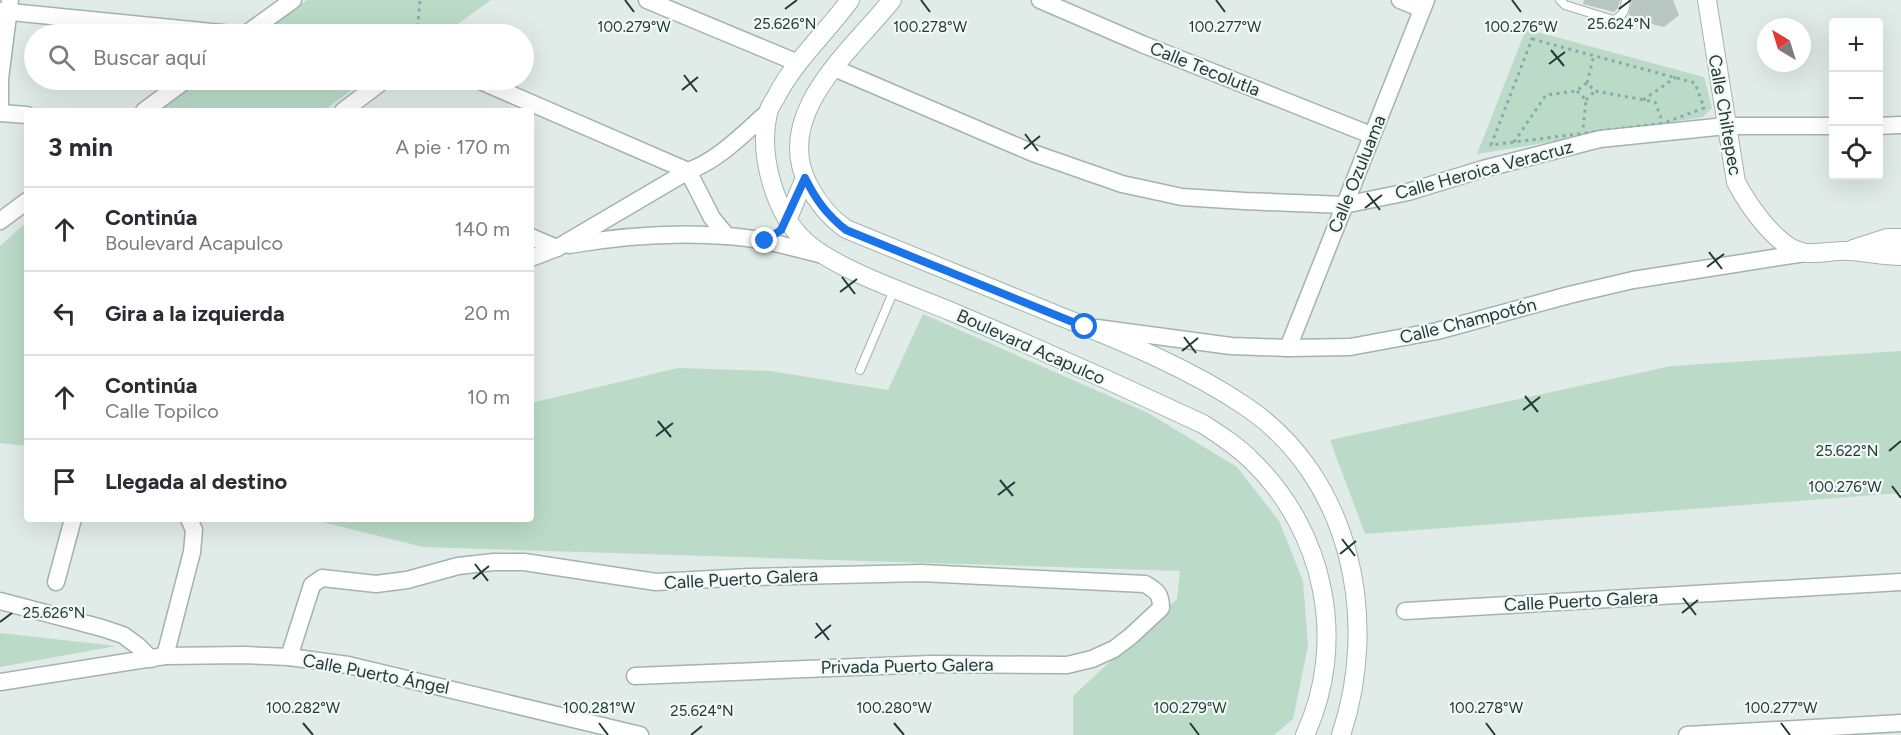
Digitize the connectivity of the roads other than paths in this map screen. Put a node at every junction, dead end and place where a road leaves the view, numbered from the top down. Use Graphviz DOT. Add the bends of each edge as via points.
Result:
graph roads {
  1 [pos="293,0"];
  2 [pos="647,0"];
  3 [pos="850,0"];
  4 [pos="892,0"];
  5 [pos="1040,0"];
  6 [pos="1400,0"];
  7 [pos="1560,0"];
  8 [pos="1626,0"];
  9 [pos="1700,0"];
  10 [pos="1707,0"];
  11 [pos="1424,5"];
  12 [pos="6,8"];
  13 [pos="1709,20"];
  14 [pos="145,24"];
  15 [pos="260,24"];
  16 [pos="798,63"];
  17 [pos="834,68"];
  18 [pos="0,79"];
  19 [pos="172,90"];
  20 [pos="371,90"];
  21 [pos="501,90"];
  22 [pos="148,108"];
  23 [pos="347,108"];
  24 [pos="768,112"];
  25 [pos="0,113"];
  26 [pos="24,115"];
  27 [pos="1726,126"];
  28 [pos="1829,126"];
  29 [pos="1883,126"];
  30 [pos="1901,126"];
  31 [pos="1371,135"];
  32 [pos="688,171"];
  33 [pos="805,178"];
  34 [pos="24,203"];
  35 [pos="1344,205"];
  36 [pos="788,218"];
  37 [pos="0,221"];
  38 [pos="727,236"];
  39 [pos="534,238"];
  40 [pos="1901,238"];
  41 [pos="765,241"];
  42 [pos="557,248"];
  43 [pos="1849,250"];
  44 [pos="1805,253"];
  45 [pos="823,255"];
  46 [pos="1901,256"];
  47 [pos="534,257"];
  48 [pos="895,288"];
  49 [pos="1085,327"];
  50 [pos="1288,348"];
  51 [pos="860,370"];
  52 [pos="72,522"];
  53 [pos="190,522"];
  54 [pos="56,582"];
  55 [pos="1901,582"];
  56 [pos="0,602"];
  57 [pos="1161,608"];
  58 [pos="1405,611"];
  59 [pos="158,657"];
  60 [pos="289,657"];
  61 [pos="635,676"];
  62 [pos="0,682"];
  63 [pos="1901,723"];
  64 [pos="640,735"];
  65 [pos="1305,735"];
  66 [pos="1341,735"];
  67 [pos="1687,735"];
  1 -- 15 [label="street"];
  2 -- 16 [label="street"];
  3 -- 16 [label="main road, Boulevard Acapulco"];
  4 -- 17 [label="main road, Boulevard Acapulco"];
  5 -- 31 [label="street, Calle Tecolutla"];
  6 -- 11 [label="street"];
  7 -- 8 [label="lane" via="1613,20 1622,15"];
  9 -- 13 [label="main road, Calle Chiltepec"];
  10 -- 13 [label="main road, Calle Chiltepec"];
  11 -- 31 [label="street, Calle Ozuluama"];
  12 -- 14 [label="street"];
  12 -- 18 [label="street"];
  13 -- 27 [label="main road, Calle Chiltepec"];
  16 -- 24 [label="main road, Boulevard Acapulco"];
  17 -- 33 [label="main road, Boulevard Acapulco" via="816,93 799,134 798,150"];
  17 -- 35 [label="street, Calle Heroica Veracruz" via="1034,153 1122,184 1182,196"];
  18 -- 25 [label="street"];
  19 -- 22 [label="street"];
  20 -- 23 [label="street"];
  21 -- 32 [label="street"];
  24 -- 32 [label="street" via="717,155"];
  24 -- 36 [label="main road, Boulevard Acapulco" via="765,139 769,171"];
  25 -- 26 [label="street"];
  27 -- 28 [label="street, Calle Heroica Veracruz"];
  27 -- 35 [label="street, Calle Heroica Veracruz" via="1600,139 1408,192"];
  27 -- 44 [label="main road, Calle Chiltepec" via="1736,182 1747,202 1773,233"];
  29 -- 30 [label="street"];
  31 -- 35 [label="street, Calle Ozuluama"];
  32 -- 38 [label="street" via="712,218"];
  32 -- 42 [label="street"];
  33 -- 36 [label="main road"];
  33 -- 49 [label="main road, Boulevard Acapulco" via="819,205 846,230"];
  34 -- 37 [label="street"];
  35 -- 50 [label="street, Calle Ozuluama"];
  36 -- 41 [label="street" via="781,230"];
  36 -- 45 [label="main road, Boulevard Acapulco" via="806,242"];
  38 -- 41 [label="street"];
  38 -- 42 [label="street" via="624,237"];
  39 -- 42 [label="street"];
  40 -- 43 [label="main road, Calle Champotón" via="1887,238"];
  41 -- 45 [label="street"];
  42 -- 47 [label="street"];
  43 -- 44 [label="main road, Calle Champotón"];
  43 -- 46 [label="main road, Calle Champotón"];
  44 -- 50 [label="street, Calle Champotón" via="1633,280 1437,332 1350,347"];
  45 -- 48 [label="main road, Boulevard Acapulco"];
  48 -- 51 [label="lane"];
  48 -- 65 [label="main road, Boulevard Acapulco" via="1193,420 1252,460 1301,526 1327,611 1327,656 1314,717"];
  49 -- 50 [label="street, Calle Champotón" via="1231,346"];
  49 -- 66 [label="main road, Boulevard Acapulco" via="1172,364 1246,406 1285,440 1326,498 1337,521 1353,579 1358,621 1357,663"];
  52 -- 54 [label="street"];
  53 -- 59 [label="street" via="194,530 192,552"];
  55 -- 58 [label="street, Calle Puerto Galera"];
  56 -- 59 [label="street" via="112,631"];
  57 -- 60 [label="street, Calle Puerto Galera" via="1161,596 1145,584 922,573 656,582 524,562 494,562 376,584 322,578 312,585"];
  57 -- 61 [label="street, Privada Puerto Galera" via="1114,649 1067,665 931,663"];
  59 -- 60 [label="street, Calle Puerto Ángel"];
  59 -- 62 [label="street, Calle Puerto Ángel"];
  60 -- 64 [label="street, Calle Puerto Ángel" via="348,665"];
  63 -- 67 [label="street"];
}
